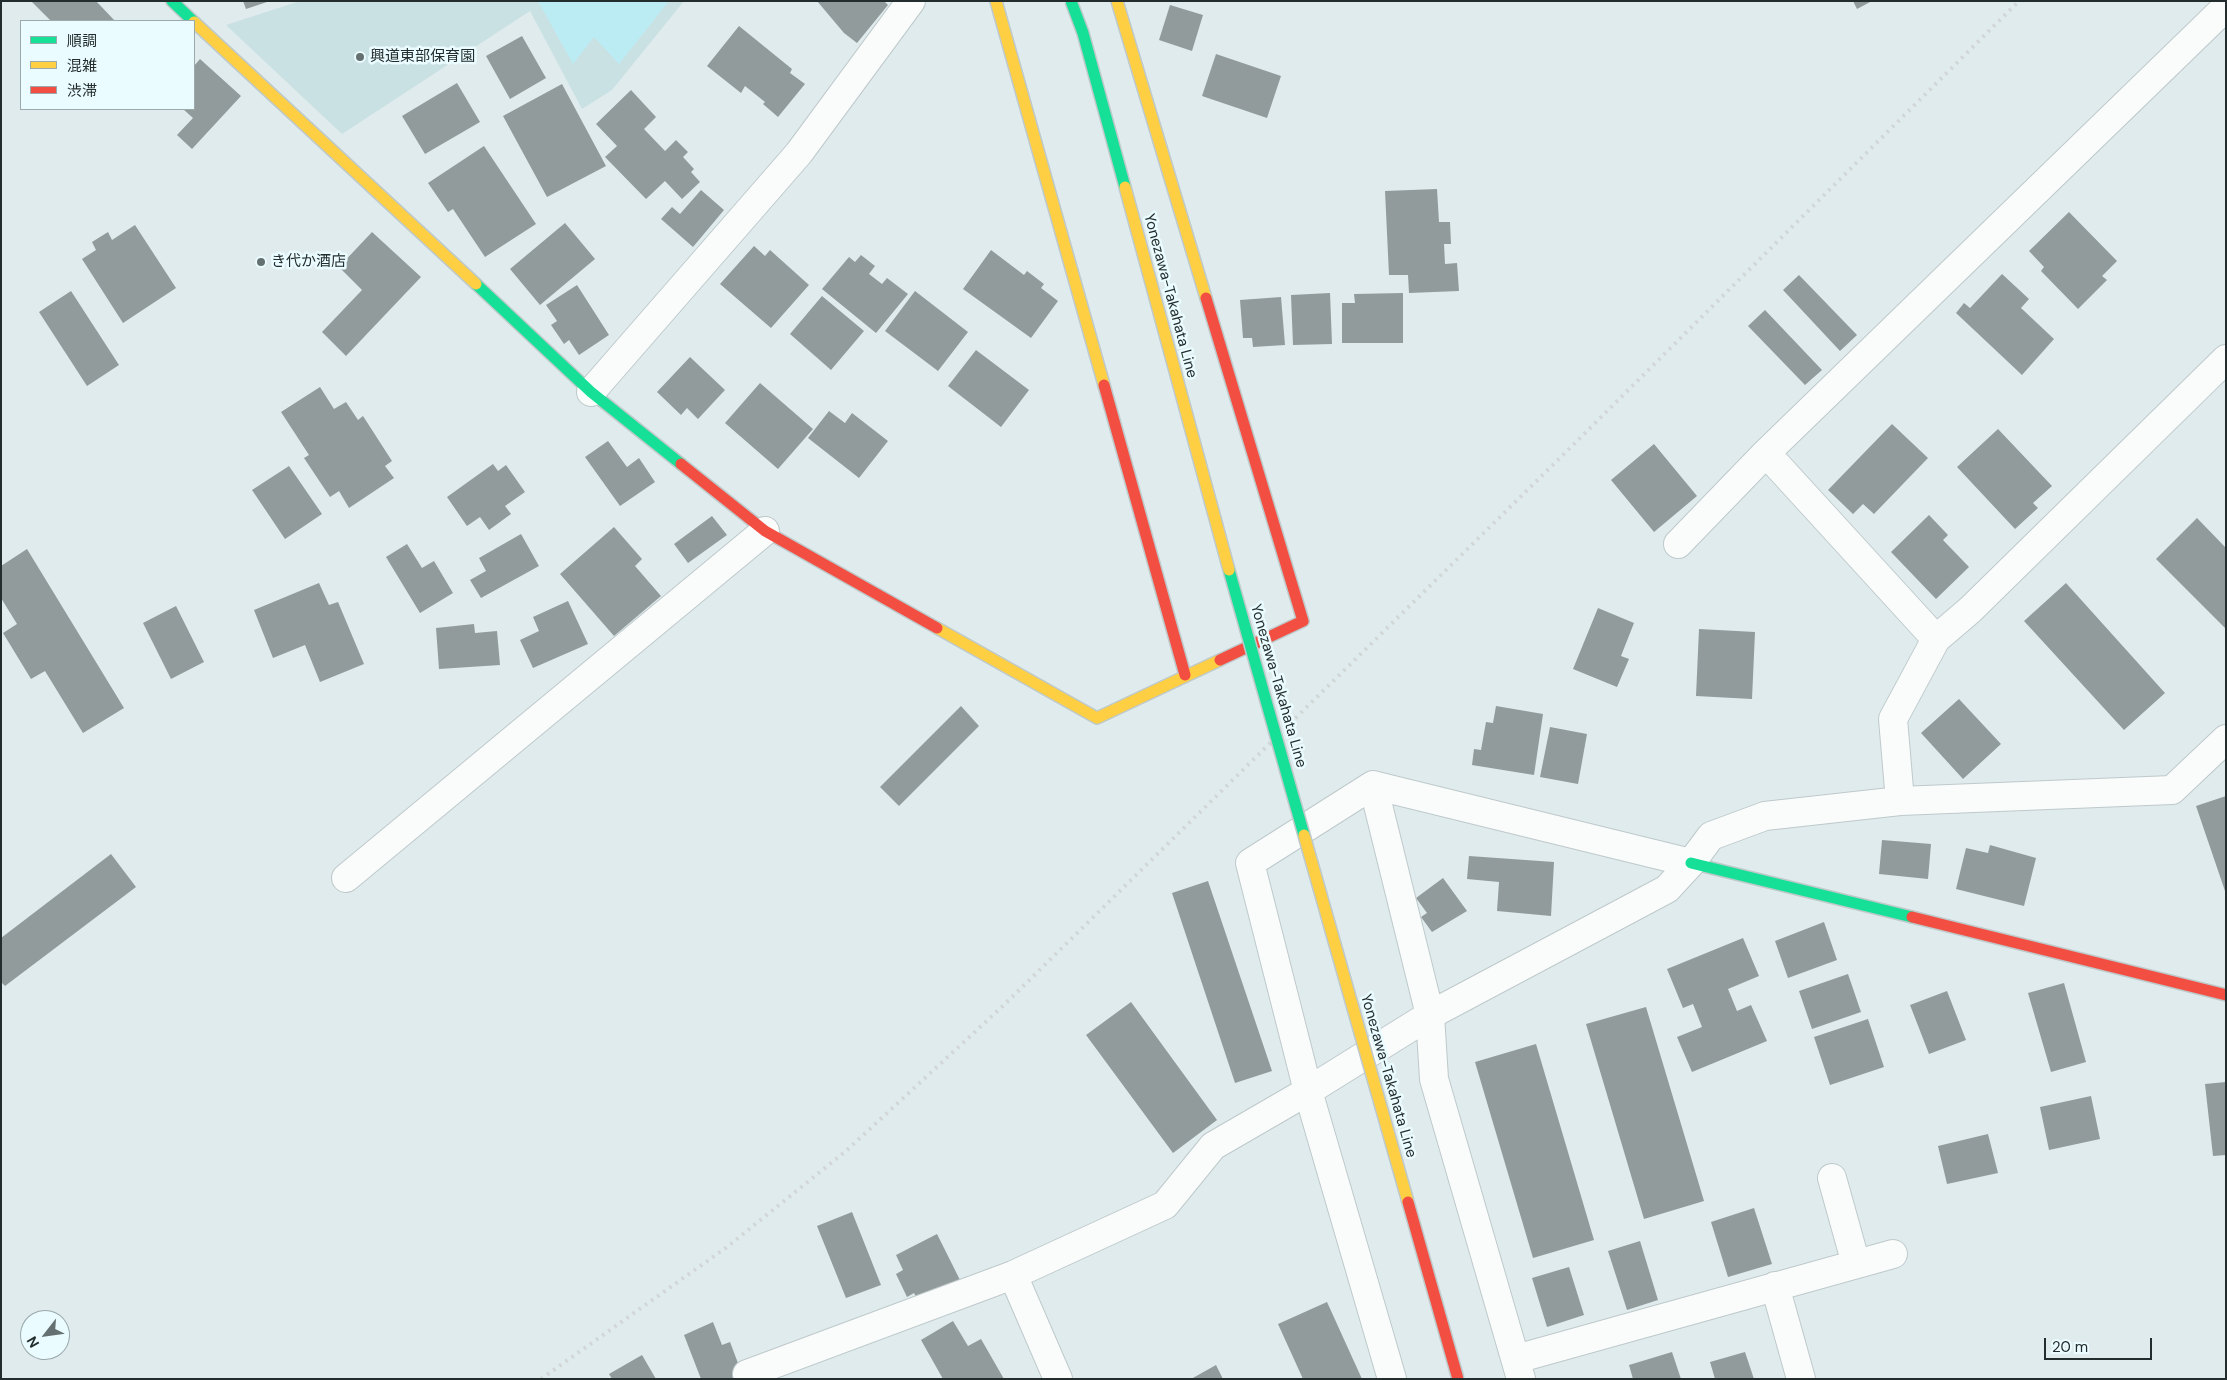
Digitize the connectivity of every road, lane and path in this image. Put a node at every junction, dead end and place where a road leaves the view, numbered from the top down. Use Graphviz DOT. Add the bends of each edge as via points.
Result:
graph roads {
  1 [pos="172,1"];
  2 [pos="911,1"];
  3 [pos="996,1"];
  4 [pos="1071,1"];
  5 [pos="1117,1"];
  6 [pos="2226,7"];
  7 [pos="193,20"];
  8 [pos="195,22"];
  9 [pos="2226,359"];
  10 [pos="591,392"];
  11 [pos="1766,453"];
  12 [pos="765,531"];
  13 [pos="1678,544"];
  14 [pos="1936,639"];
  15 [pos="1185,675"];
  16 [pos="2226,739"];
  17 [pos="1373,785"];
  18 [pos="1900,801"];
  19 [pos="1691,863"];
  20 [pos="346,878"];
  21 [pos="2226,995"];
  22 [pos="1430,1015"];
  23 [pos="1308,1091"];
  24 [pos="1832,1178"];
  25 [pos="1893,1254"];
  26 [pos="1856,1264"];
  27 [pos="1013,1275"];
  28 [pos="1775,1286"];
  29 [pos="1518,1369"];
  30 [pos="746,1374"];
  31 [pos="1051,1376"];
  32 [pos="1392,1379"];
  33 [pos="1458,1379"];
  34 [pos="1801,1379"];
  1 -- 7 [label="street"];
  2 -- 10 [label="street" via="799,153"];
  3 -- 15 [label="street"];
  4 -- 33 [label="street, Yonezawa-Takahata Line, bridge" via="1083,33 1224,551"];
  5 -- 15 [label="street" via="1303,621"];
  6 -- 11 [label="street"];
  8 -- 10 [label="street"];
  9 -- 14 [label="street" via="1970,610"];
  10 -- 12 [label="street"];
  11 -- 13 [label="street"];
  11 -- 14 [label="street"];
  12 -- 15 [label="street" via="1097,718"];
  12 -- 20 [label="street"];
  14 -- 18 [label="street" via="1893,719"];
  16 -- 18 [label="street" via="2172,790"];
  17 -- 19 [label="street"];
  17 -- 22 [label="street"];
  17 -- 23 [label="street" via="1250,863"];
  18 -- 19 [label="street" via="1766,816 1711,836"];
  19 -- 21 [label="street"];
  19 -- 22 [label="street" via="1667,889"];
  22 -- 23 [label="street"];
  22 -- 29 [label="street" via="1434,1079"];
  23 -- 27 [label="street" via="1213,1146 1165,1205"];
  23 -- 32 [label="street"];
  24 -- 26 [label="street"];
  25 -- 26 [label="street"];
  26 -- 28 [label="street"];
  27 -- 30 [label="street"];
  27 -- 31 [label="street"];
  28 -- 29 [label="street"];
  28 -- 34 [label="street"];
}
